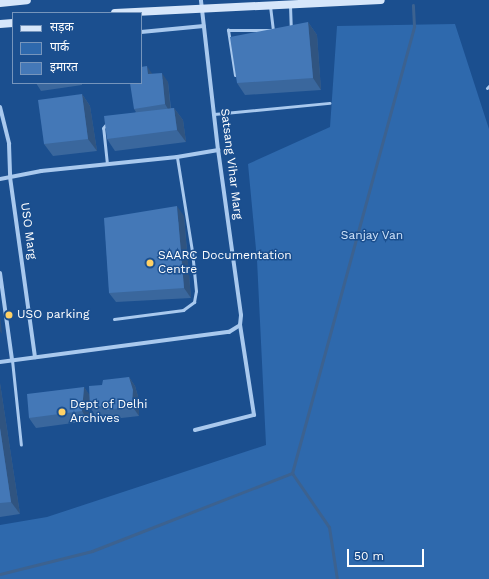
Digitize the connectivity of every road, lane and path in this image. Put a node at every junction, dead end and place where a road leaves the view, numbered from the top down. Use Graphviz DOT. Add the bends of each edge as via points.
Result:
graph roads {
  1 [pos="27,0"];
  2 [pos="380,0"];
  3 [pos="0,3"];
  4 [pos="201,4"];
  5 [pos="270,4"];
  6 [pos="290,4"];
  7 [pos="125,12"];
  8 [pos="12,23"];
  9 [pos="0,24"];
  10 [pos="204,26"];
  11 [pos="272,30"];
  12 [pos="142,32"];
  13 [pos="291,33"];
  14 [pos="274,34"];
  15 [pos="235,75"];
  16 [pos="329,103"];
  17 [pos="0,107"];
  18 [pos="1,113"];
  19 [pos="214,114"];
  20 [pos="110,122"];
  21 [pos="218,150"];
  22 [pos="176,157"];
  23 [pos="107,164"];
  24 [pos="10,176"];
  25 [pos="0,179"];
  26 [pos="0,273"];
  27 [pos="114,319"];
  28 [pos="238,327"];
  29 [pos="35,358"];
  30 [pos="12,360"];
  31 [pos="0,362"];
  32 [pos="194,430"];
  33 [pos="21,445"];
  1 -- 3 [label="main road"];
  2 -- 6 [label="main road"];
  4 -- 5 [label="main road"];
  4 -- 7 [label="main road"];
  4 -- 10 [label="street, Satsang Vihar Marg"];
  5 -- 6 [label="main road"];
  5 -- 11 [label="lane"];
  6 -- 13 [label="lane"];
  8 -- 9 [label="main road"];
  10 -- 12 [label="street"];
  10 -- 19 [label="street, Satsang Vihar Marg"];
  11 -- 14 [label="lane"];
  11 -- 15 [label="lane" via="228,30"];
  16 -- 19 [label="lane"];
  17 -- 18 [label="street, USO Marg"];
  18 -- 24 [label="street, USO Marg" via="9,144"];
  19 -- 21 [label="street, Satsang Vihar Marg"];
  20 -- 23 [label="lane" via="103,128"];
  21 -- 22 [label="street"];
  21 -- 28 [label="street, Satsang Vihar Marg" via="241,316"];
  22 -- 23 [label="street"];
  22 -- 27 [label="lane" via="192,252 196,291 194,302 183,310"];
  23 -- 24 [label="street"];
  24 -- 25 [label="street"];
  24 -- 29 [label="street, USO Marg"];
  26 -- 30 [label="street"];
  28 -- 29 [label="street"];
  28 -- 32 [label="street, Satsang Vihar Marg" via="254,415"];
  29 -- 30 [label="street"];
  30 -- 31 [label="street"];
  30 -- 33 [label="lane"];
}
